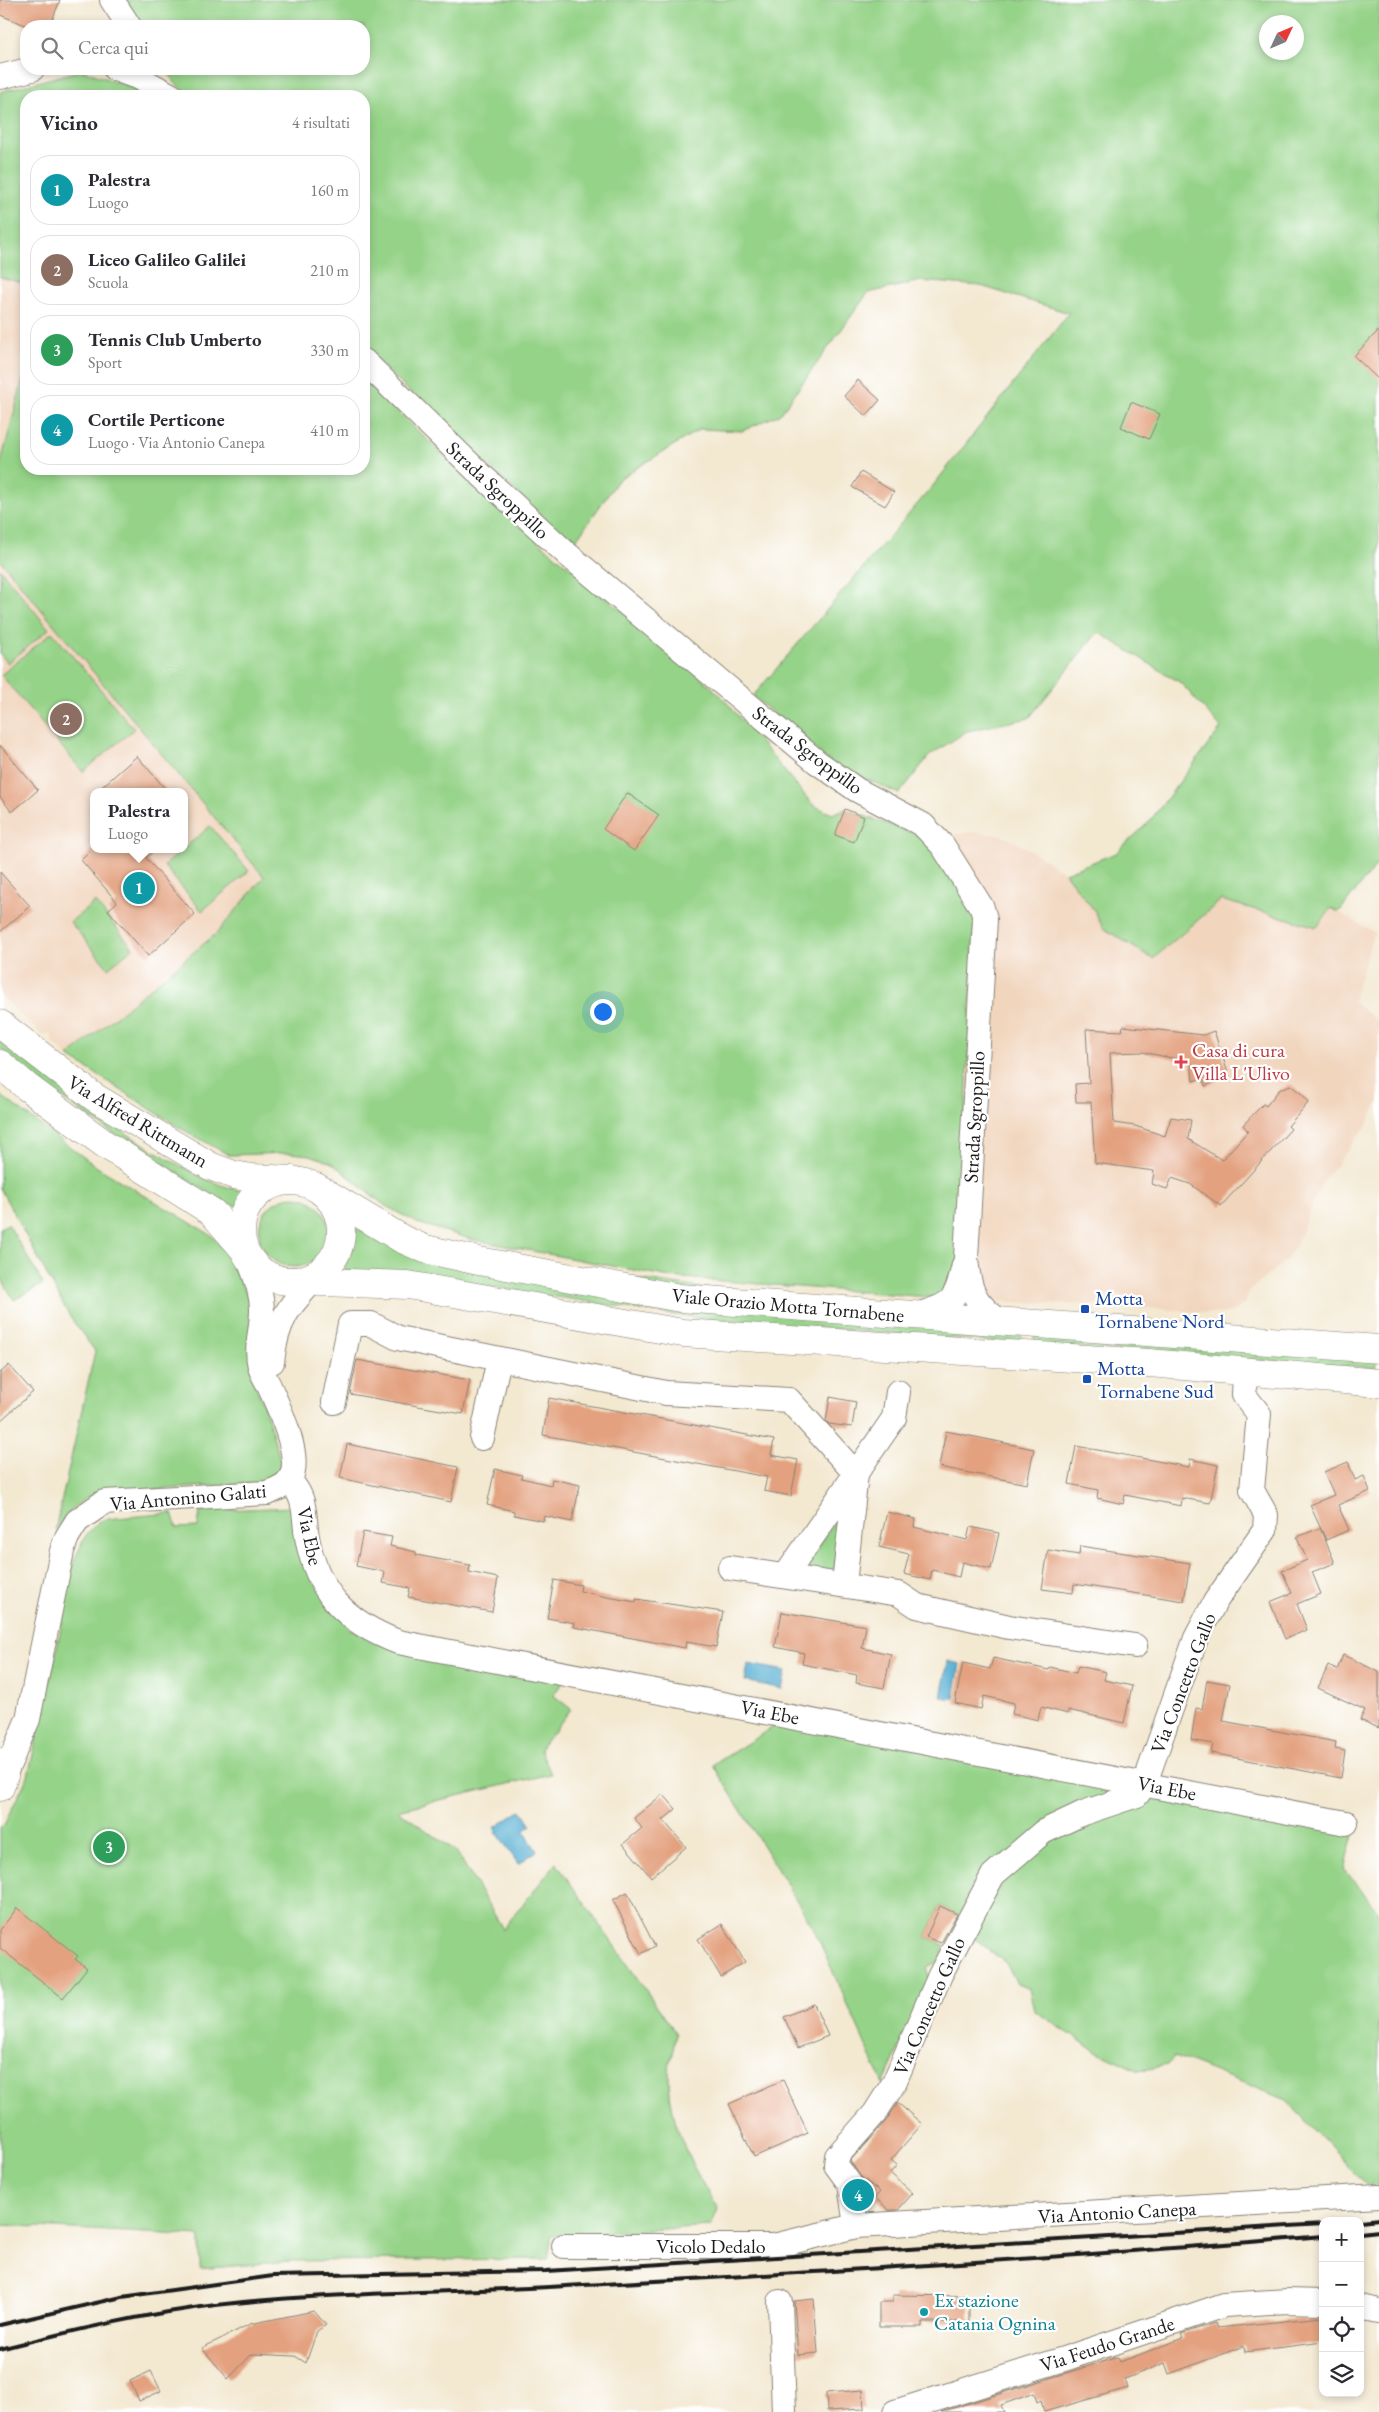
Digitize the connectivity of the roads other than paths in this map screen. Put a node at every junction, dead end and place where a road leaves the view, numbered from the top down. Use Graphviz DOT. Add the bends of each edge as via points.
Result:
graph roads {
  1 [pos="112,0"];
  2 [pos="125,20"];
  3 [pos="20,72"];
  4 [pos="132,75"];
  5 [pos="159,75"];
  6 [pos="0,76"];
  7 [pos="161,90"];
  8 [pos="167,90"];
  9 [pos="370,367"];
  10 [pos="0,1024"];
  11 [pos="0,1064"];
  12 [pos="305,1184"];
  13 [pos="245,1253"];
  14 [pos="966,1258"];
  15 [pos="310,1278"];
  16 [pos="914,1315"];
  17 [pos="998,1321"];
  18 [pos="1379,1349"];
  19 [pos="499,1359"];
  20 [pos="1245,1372"];
  21 [pos="1379,1383"];
  22 [pos="270,1386"];
  23 [pos="898,1392"];
  24 [pos="334,1402"];
  25 [pos="482,1438"];
  26 [pos="856,1474"];
  27 [pos="290,1480"];
  28 [pos="730,1568"];
  29 [pos="786,1575"];
  30 [pos="844,1584"];
  31 [pos="1135,1646"];
  32 [pos="1,1775"];
  33 [pos="1145,1783"];
  34 [pos="1346,1823"];
  35 [pos="1379,2196"];
  36 [pos="856,2226"];
  37 [pos="564,2246"];
  38 [pos="780,2302"];
  39 [pos="1319,2302"];
  40 [pos="1364,2308"];
  41 [pos="1379,2311"];
  42 [pos="784,2412"];
  43 [pos="895,2412"];
  1 -- 2 [label="street"];
  3 -- 6 [label="street"];
  4 -- 7 [label="street"];
  5 -- 8 [label="street"];
  9 -- 14 [label="street, Strada Sgroppillo" via="566,554 817,762 857,790 923,825 943,846 982,908 985,919"];
  10 -- 12 [label="main road, Via Alfred Rittmann" via="94,1097 202,1161 234,1175"];
  11 -- 13 [label="main road, Via Alfred Rittmann" via="106,1145 212,1212"];
  12 -- 13 [label="main road" via="272,1184 254,1195 241,1220 240,1234"];
  12 -- 15 [label="main road" via="331,1201 340,1219 341,1232 334,1258"];
  12 -- 16 [label="main road, Viale Orazio Motta Tornabene" via="402,1239 479,1261 680,1298"];
  13 -- 15 [label="main road" via="266,1275 278,1280"];
  13 -- 22 [label="street, Via Antonino Galati" via="256,1278 262,1308 258,1353 260,1368"];
  14 -- 16 [label="street" via="959,1286 948,1304"];
  14 -- 17 [label="street" via="972,1295 982,1309"];
  15 -- 20 [label="main road, Viale Orazio Motta Tornabene" via="408,1285 683,1333"];
  15 -- 22 [label="street" via="282,1318 275,1337"];
  16 -- 17 [label="main road, Viale Orazio Motta Tornabene"];
  17 -- 18 [label="main road, Viale Orazio Motta Tornabene"];
  19 -- 24 [label="street" via="398,1338 371,1324 350,1324"];
  19 -- 25 [label="street"];
  19 -- 26 [label="street" via="666,1394 790,1400"];
  20 -- 21 [label="main road, Viale Orazio Motta Tornabene"];
  20 -- 33 [label="street, Via Concetto Gallo" via="1244,1395 1259,1414 1252,1490 1266,1515 1266,1530 1215,1602 1196,1638"];
  22 -- 27 [label="street, Via Antonino Galati" via="292,1449"];
  23 -- 26 [label="street" via="894,1418"];
  26 -- 29 [label="street"];
  26 -- 30 [label="street"];
  27 -- 32 [label="street, Via Antonino Galati" via="267,1493 104,1502 77,1521 62,1551 28,1719"];
  27 -- 33 [label="street, Via Ebe" via="301,1493 312,1560 330,1596 363,1626 398,1642"];
  28 -- 29 [label="street"];
  29 -- 30 [label="street"];
  30 -- 31 [label="street" via="899,1594 917,1606 1009,1627"];
  33 -- 34 [label="street, Via Ebe"];
  33 -- 36 [label="street, Via Concetto Gallo" via="1137,1794 1083,1813 1043,1832 993,1875 940,1975 894,2083 875,2113 837,2156 836,2165 850,2184"];
  35 -- 36 [label="street, Via Antonio Canepa"];
  36 -- 37 [label="street, Vicolo Dedalo" via="774,2246"];
  38 -- 42 [label="street"];
  39 -- 43 [label="street, Via Feudo Grande" via="1224,2305"];
  40 -- 41 [label="street"];
}
